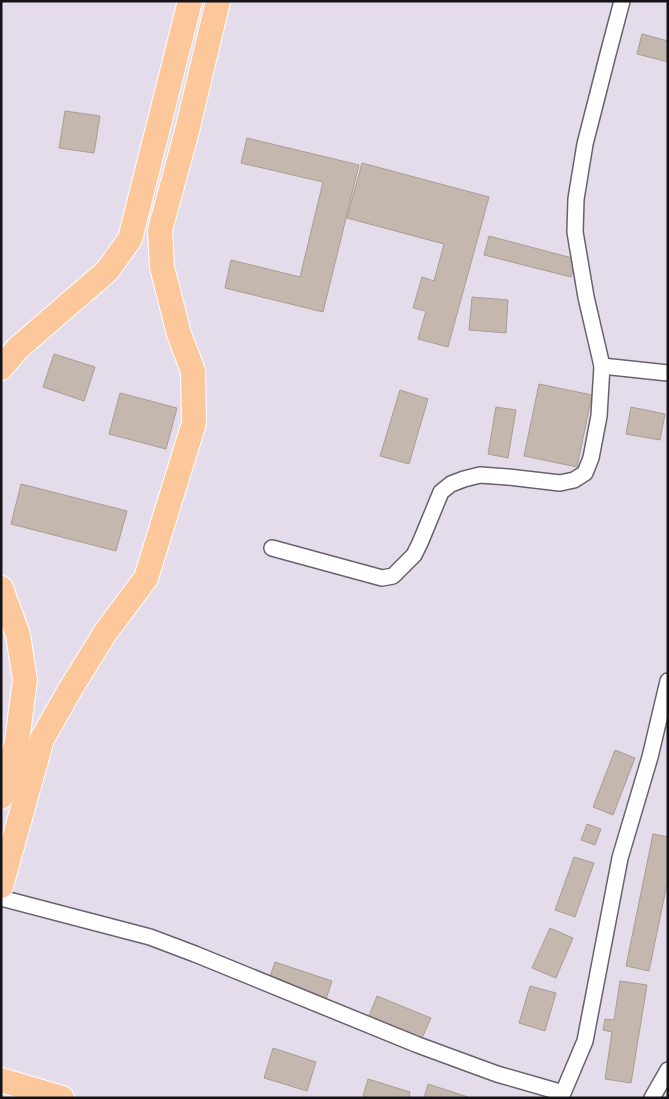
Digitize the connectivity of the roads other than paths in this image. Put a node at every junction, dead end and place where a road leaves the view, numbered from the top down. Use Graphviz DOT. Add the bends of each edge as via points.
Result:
graph roads {
  1 [pos="190,1"];
  2 [pos="218,1"];
  3 [pos="622,1"];
  4 [pos="602,366"];
  5 [pos="1,368"];
  6 [pos="668,373"];
  7 [pos="272,548"];
  8 [pos="1,588"];
  9 [pos="668,681"];
  10 [pos="1,797"];
  11 [pos="1,886"];
  12 [pos="1,898"];
  13 [pos="668,1070"];
  14 [pos="1,1080"];
  15 [pos="569,1095"];
  16 [pos="62,1098"];
  17 [pos="652,1098"];
  1 -- 5 [label="main road" via="130,239 107,271 18,348"];
  2 -- 11 [label="main road" via="160,230 162,267 179,334 193,371 194,423 146,578 105,633 42,740"];
  3 -- 4 [label="street" via="585,144 576,199 575,232"];
  4 -- 6 [label="street"];
  4 -- 7 [label="street" via="599,416 591,458 585,473 574,480 560,483 480,475 451,484 441,492 414,555 393,576 382,578"];
  8 -- 10 [label="main road" via="18,635 25,680 16,741"];
  9 -- 15 [label="street" via="650,757 620,858 585,1041"];
  12 -- 15 [label="street" via="150,937 497,1074"];
  13 -- 17 [label="street"];
  14 -- 16 [label="main road"];
}
